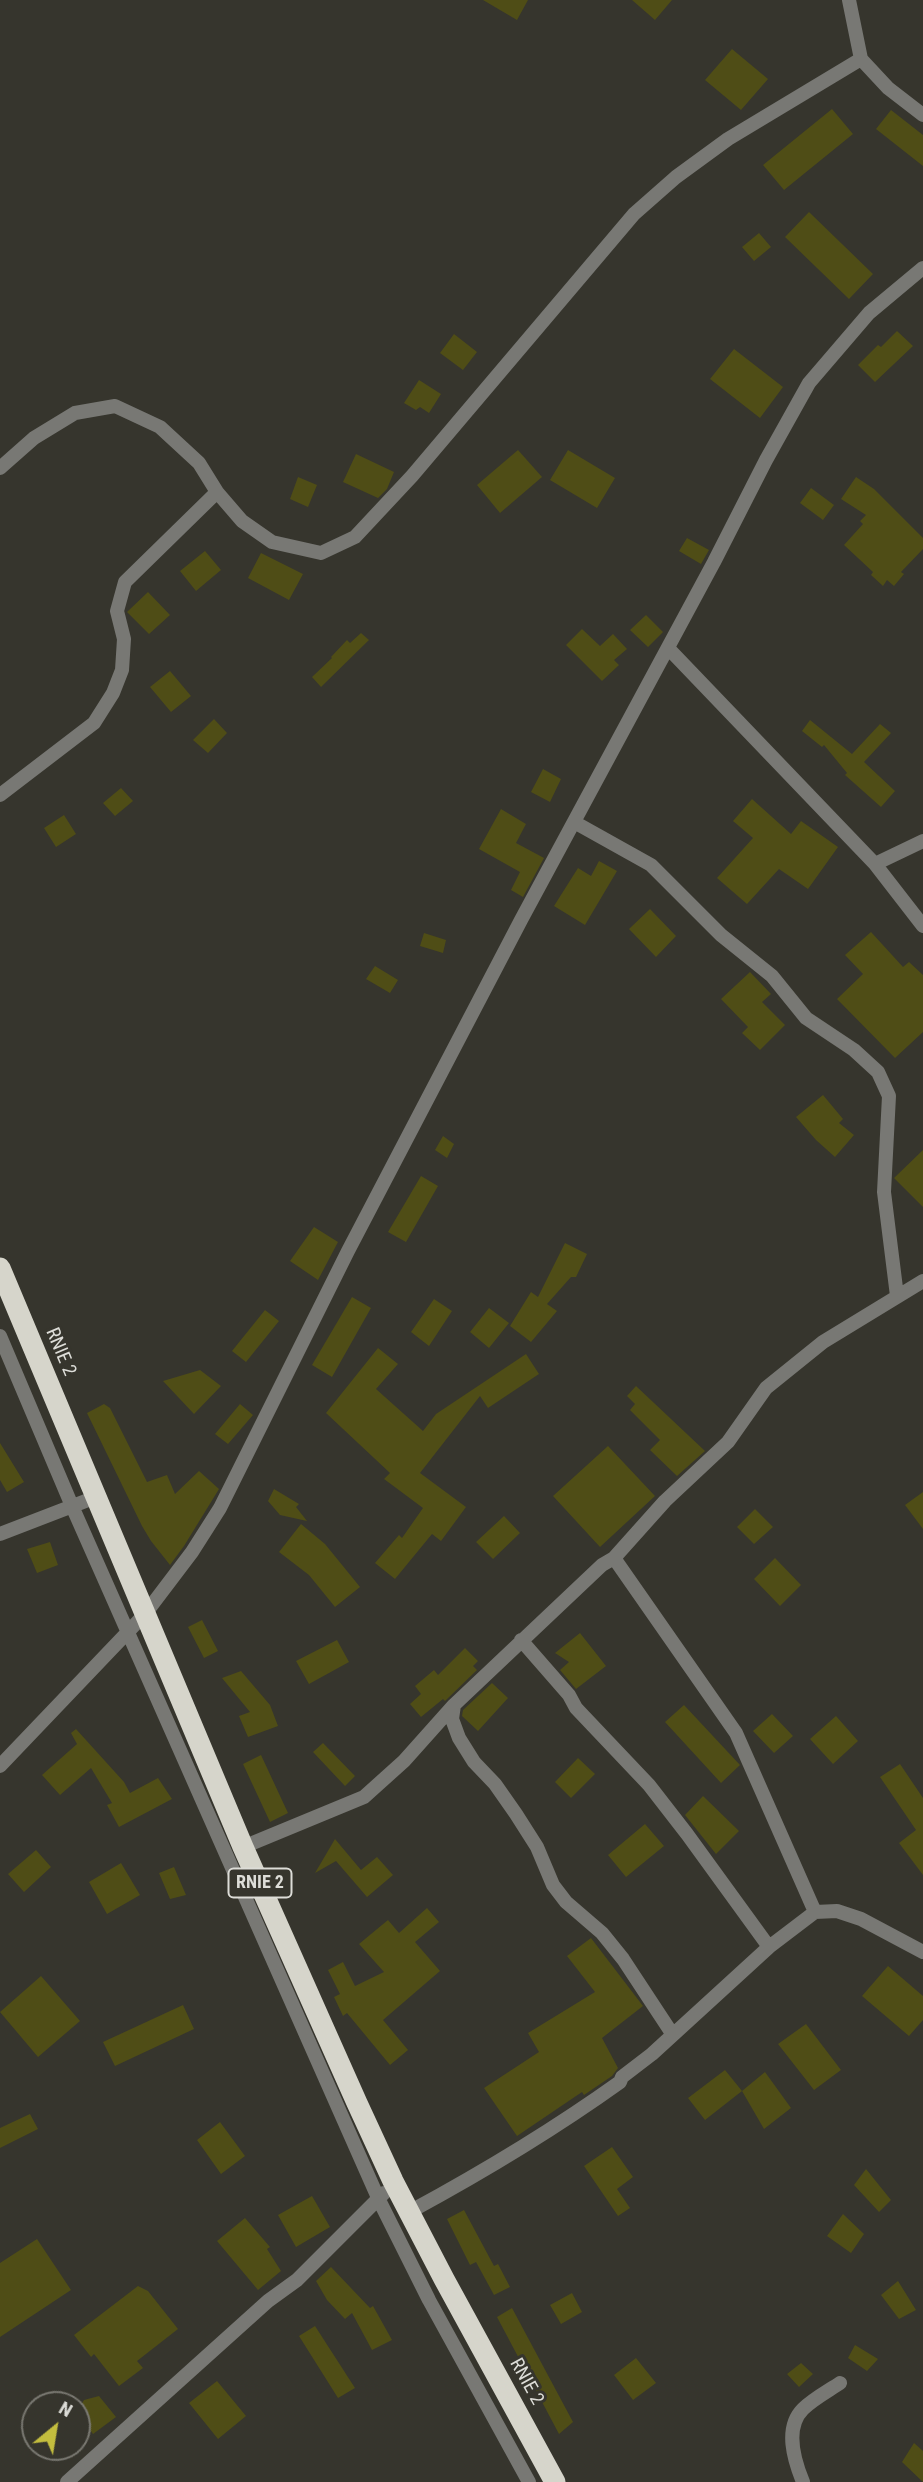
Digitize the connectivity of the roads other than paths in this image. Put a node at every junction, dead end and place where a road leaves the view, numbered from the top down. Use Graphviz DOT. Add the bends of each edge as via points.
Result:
graph roads {
  1 [pos="849,0"];
  2 [pos="860,59"];
  3 [pos="923,116"];
  4 [pos="923,268"];
  5 [pos="0,468"];
  6 [pos="217,492"];
  7 [pos="668,648"];
  8 [pos="0,795"];
  9 [pos="574,822"];
  10 [pos="923,841"];
  11 [pos="875,864"];
  12 [pos="923,926"];
  13 [pos="0,1268"];
  14 [pos="923,1281"];
  15 [pos="897,1296"];
  16 [pos="0,1336"];
  17 [pos="96,1497"];
  18 [pos="72,1506"];
  19 [pos="0,1534"];
  20 [pos="614,1558"];
  21 [pos="145,1614"];
  22 [pos="128,1632"];
  23 [pos="521,1640"];
  24 [pos="454,1705"];
  25 [pos="0,1766"];
  26 [pos="243,1847"];
  27 [pos="815,1912"];
  28 [pos="769,1947"];
  29 [pos="923,1952"];
  30 [pos="673,2035"];
  31 [pos="393,2180"];
  32 [pos="379,2200"];
  33 [pos="411,2211"];
  34 [pos="840,2383"];
  35 [pos="67,2482"];
  36 [pos="529,2482"];
  37 [pos="555,2482"];
  38 [pos="803,2482"];
  1 -- 2 [label="street"];
  2 -- 3 [label="street"];
  2 -- 6 [label="street" via="728,139 634,214 355,537 321,553 272,542 242,521"];
  4 -- 7 [label="street" via="869,313 809,383"];
  5 -- 6 [label="street" via="34,438 75,412 115,406 160,427 199,463"];
  6 -- 8 [label="street" via="125,582 117,611 124,639 122,670 94,723"];
  7 -- 9 [label="street"];
  7 -- 11 [label="street"];
  9 -- 15 [label="street" via="651,865 721,935 772,976 806,1018 878,1072 889,1096 884,1192"];
  9 -- 21 [label="street" via="348,1251 241,1471 192,1552"];
  10 -- 11 [label="street"];
  11 -- 12 [label="street"];
  13 -- 17 [label="highway, RNIE 2 / RNIE 2"];
  14 -- 15 [label="street"];
  15 -- 20 [label="street" via="823,1342 766,1388 728,1443"];
  16 -- 18 [label="street"];
  17 -- 18 [label="street"];
  17 -- 21 [label="highway, RNIE 2 / RNIE 2"];
  18 -- 19 [label="street"];
  18 -- 22 [label="street"];
  20 -- 23 [label="street"];
  20 -- 27 [label="street" via="736,1733"];
  21 -- 22 [label="street"];
  21 -- 26 [label="highway, RNIE 2 / RNIE 2"];
  22 -- 25 [label="street"];
  22 -- 32 [label="street"];
  23 -- 24 [label="street"];
  23 -- 28 [label="street" via="576,1708 649,1785"];
  24 -- 26 [label="street" via="364,1797"];
  24 -- 30 [label="street" via="452,1719 459,1738 516,1814 553,1885 623,1959"];
  26 -- 31 [label="highway, RNIE 2 / RNIE 2"];
  27 -- 28 [label="street"];
  27 -- 29 [label="street" via="837,1911 861,1919"];
  28 -- 30 [label="street"];
  30 -- 33 [label="street" via="620,2082 573,2115"];
  31 -- 32 [label="street"];
  31 -- 33 [label="highway, RNIE 2 / RNIE 2"];
  32 -- 35 [label="street" via="297,2280"];
  32 -- 36 [label="street"];
  33 -- 37 [label="highway, RNIE 2 / RNIE 2"];
  34 -- 38 [label="street" via="803,2409 793,2426 793,2446"];
}
